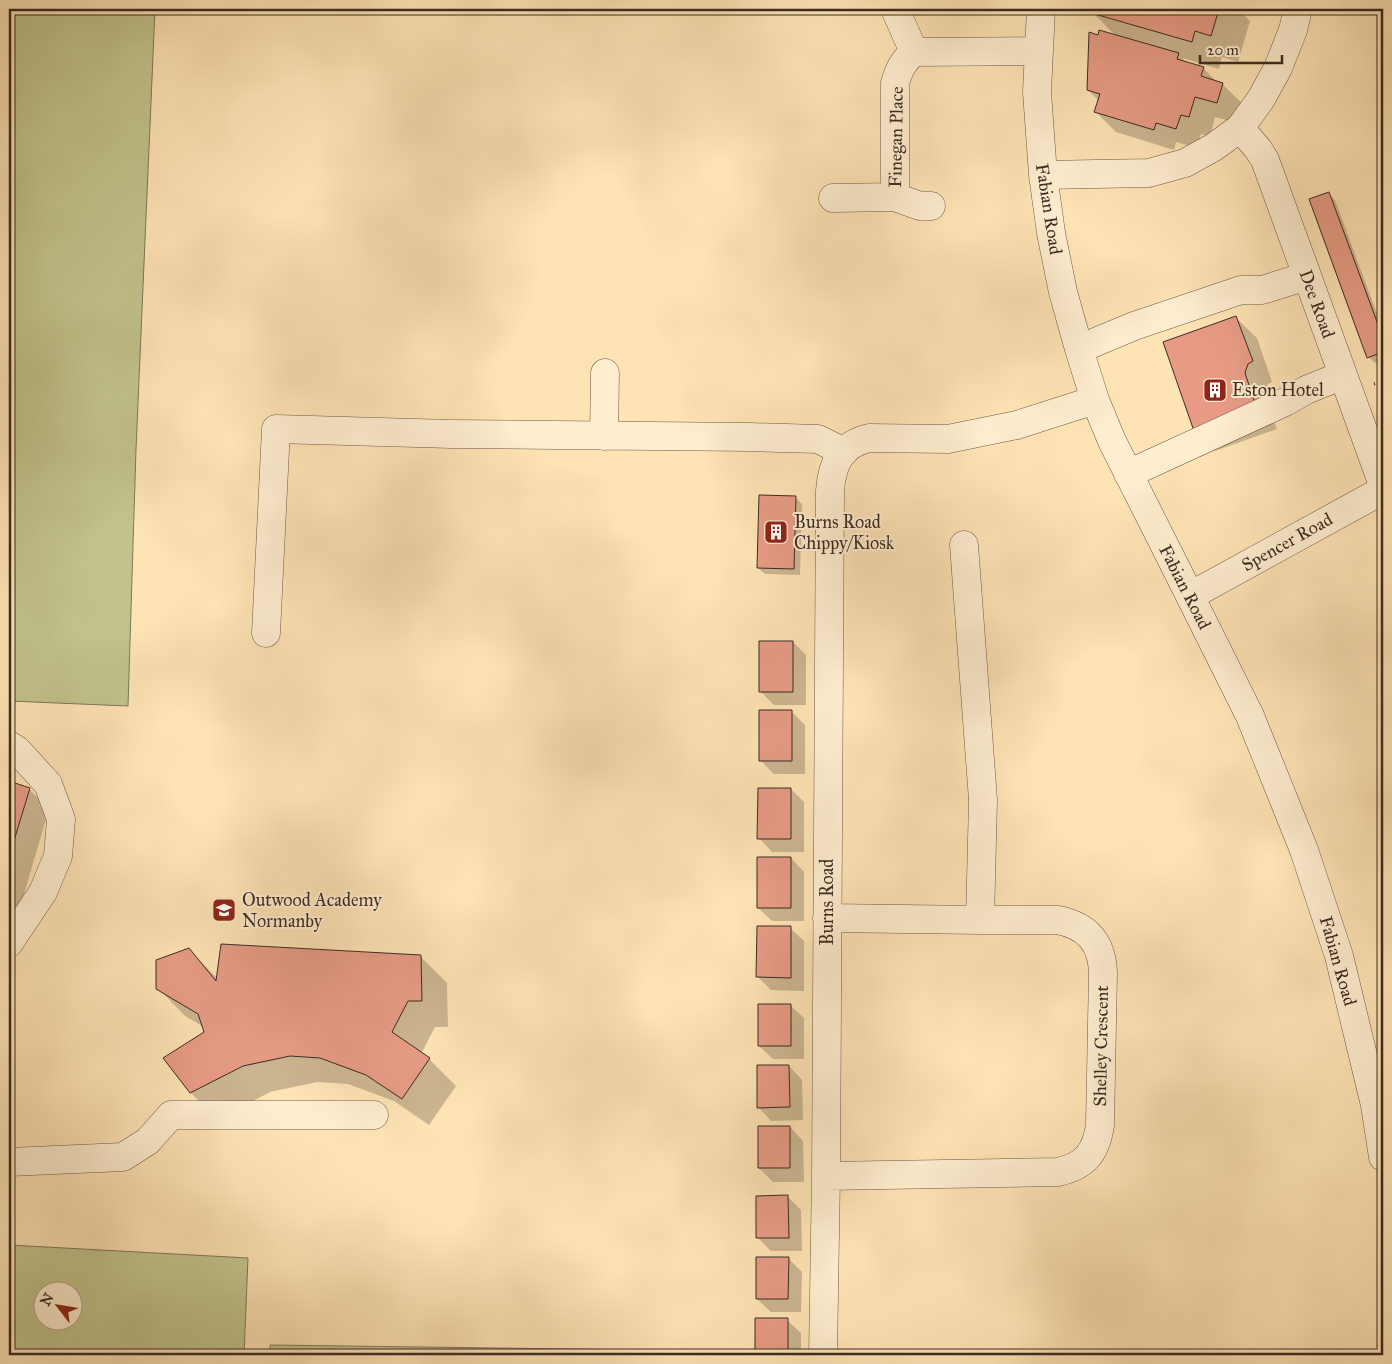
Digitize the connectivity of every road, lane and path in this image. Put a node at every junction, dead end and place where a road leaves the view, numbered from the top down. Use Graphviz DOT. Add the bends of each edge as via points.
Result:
graph roads {
  1 [pos="896,9"];
  2 [pos="1041,9"];
  3 [pos="1298,9"];
  4 [pos="1039,51"];
  5 [pos="914,52"];
  6 [pos="1240,128"];
  7 [pos="1042,175"];
  8 [pos="895,197"];
  9 [pos="833,198"];
  10 [pos="931,206"];
  11 [pos="1307,276"];
  12 [pos="1079,348"];
  13 [pos="605,373"];
  14 [pos="1343,375"];
  15 [pos="1095,400"];
  16 [pos="604,436"];
  17 [pos="844,452"];
  18 [pos="1128,474"];
  19 [pos="1383,485"];
  20 [pos="1383,490"];
  21 [pos="964,545"];
  22 [pos="1190,596"];
  23 [pos="266,633"];
  24 [pos="9,745"];
  25 [pos="827,918"];
  26 [pos="980,920"];
  27 [pos="9,943"];
  28 [pos="374,1115"];
  29 [pos="1383,1157"];
  30 [pos="9,1162"];
  31 [pos="826,1176"];
  32 [pos="823,1355"];
  1 -- 5 [label="street"];
  2 -- 4 [label="street, Fabian Road"];
  3 -- 6 [label="street" via="1278,68"];
  4 -- 5 [label="street"];
  4 -- 7 [label="street, Fabian Road" via="1037,92"];
  5 -- 8 [label="street, Finegan Place" via="906,58 895,83"];
  6 -- 7 [label="street" via="1185,162 1149,173"];
  6 -- 11 [label="street, Dee Road" via="1265,160"];
  7 -- 12 [label="street, Fabian Road" via="1051,233"];
  8 -- 9 [label="street, Finegan Place"];
  8 -- 10 [label="street, Finegan Place" via="920,206"];
  11 -- 12 [label="street" via="1262,290 1241,290"];
  11 -- 14 [label="street, Dee Road"];
  12 -- 15 [label="street, Fabian Road"];
  13 -- 16 [label="street"];
  14 -- 18 [label="street"];
  14 -- 19 [label="street, Dee Road"];
  15 -- 17 [label="street" via="1017,425 948,439 869,438 858,441"];
  15 -- 18 [label="street, Fabian Road"];
  16 -- 17 [label="street" via="818,439"];
  16 -- 23 [label="street" via="276,429"];
  17 -- 25 [label="street, Burns Road" via="832,475 830,491"];
  18 -- 22 [label="street, Fabian Road"];
  20 -- 22 [label="street, Spencer Road"];
  21 -- 26 [label="street" via="982,800"];
  22 -- 29 [label="street, Fabian Road" via="1250,716 1304,850 1339,956 1375,1105"];
  24 -- 27 [label="street" via="48,784 61,819 55,865 43,892"];
  25 -- 26 [label="street, Shelley Crescent"];
  25 -- 31 [label="street, Burns Road"];
  26 -- 31 [label="street, Shelley Crescent" via="1058,920 1082,928 1098,949 1103,960 1100,1125 1093,1151 1072,1169 1058,1172"];
  28 -- 30 [label="street" via="171,1115 148,1142 123,1157"];
  31 -- 32 [label="street, Burns Road"];
}
